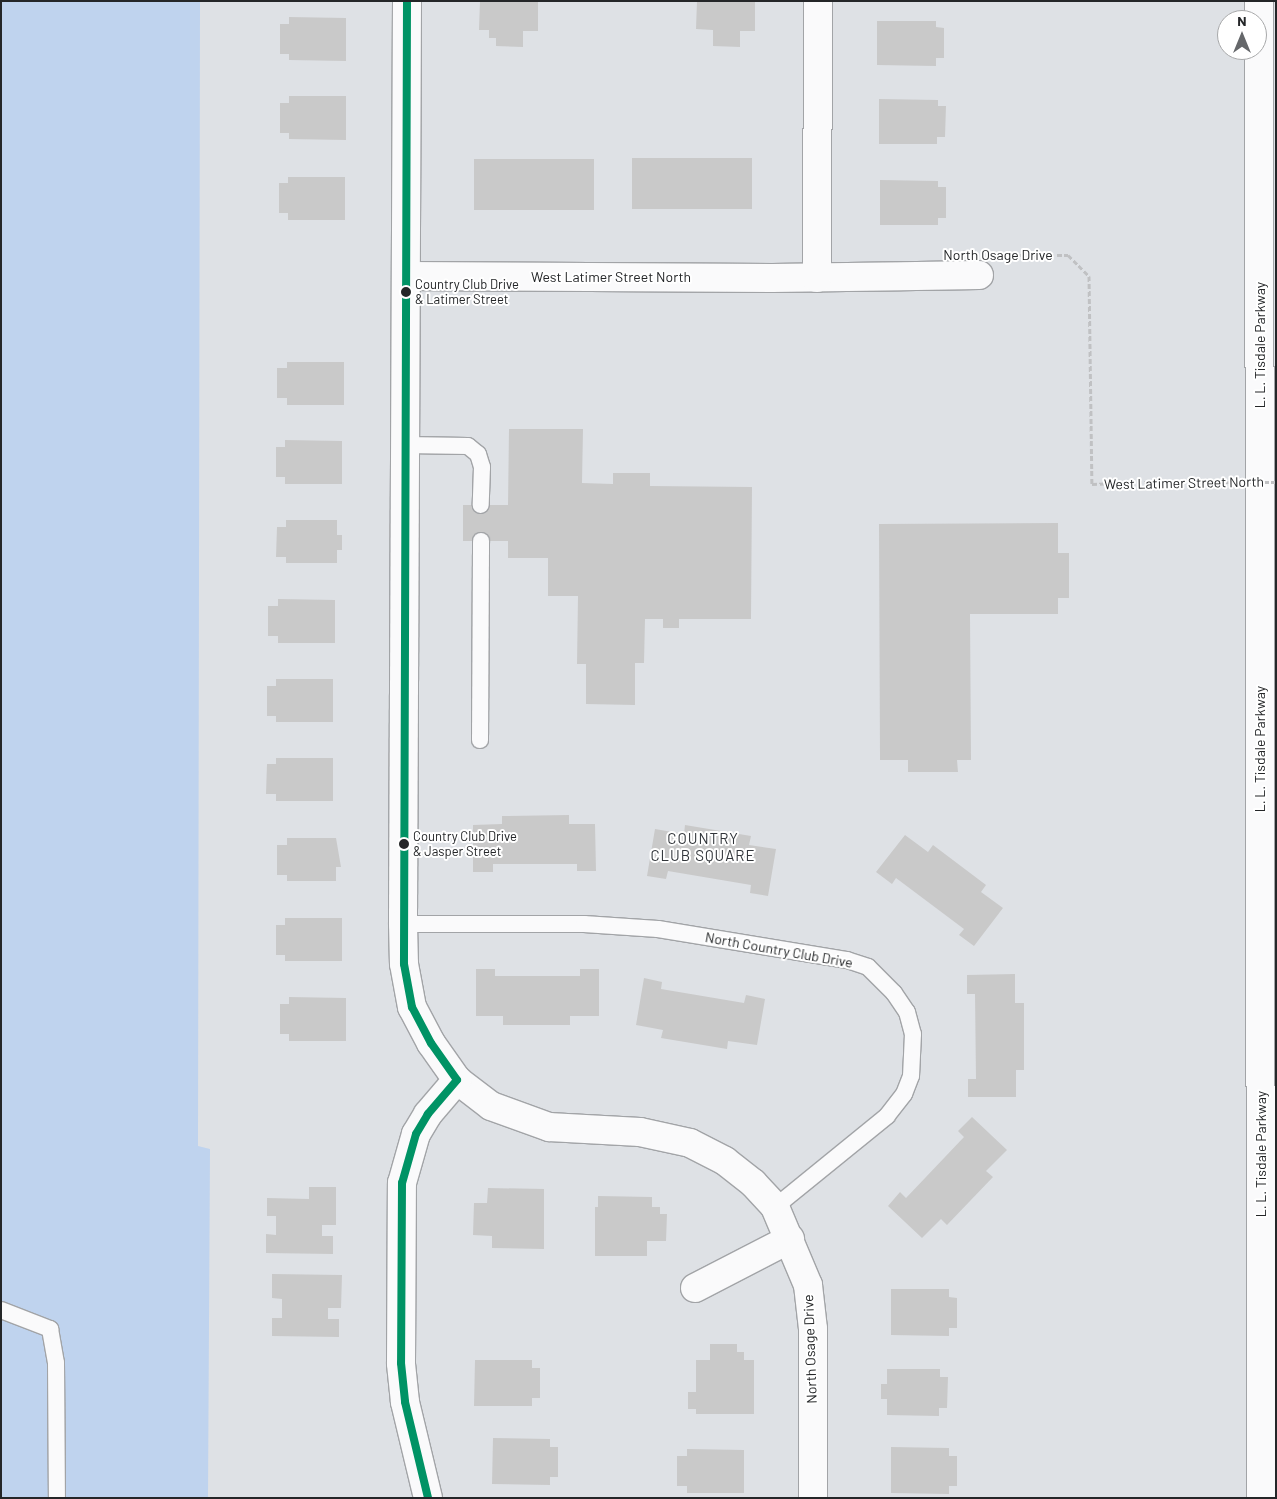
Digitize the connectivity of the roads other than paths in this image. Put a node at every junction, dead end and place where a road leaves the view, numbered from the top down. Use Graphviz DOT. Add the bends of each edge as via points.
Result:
graph roads {
  1 [pos="407,1"];
  2 [pos="818,1"];
  3 [pos="1259,1"];
  4 [pos="986,265"];
  5 [pos="406,276"];
  6 [pos="817,278"];
  7 [pos="405,445"];
  8 [pos="482,505"];
  9 [pos="482,542"];
  10 [pos="480,740"];
  11 [pos="403,924"];
  12 [pos="457,1080"];
  13 [pos="775,1207"];
  14 [pos="790,1239"];
  15 [pos="695,1288"];
  16 [pos="1,1310"];
  17 [pos="57,1498"];
  18 [pos="428,1498"];
  19 [pos="812,1498"];
  20 [pos="1260,1498"];
  1 -- 5 [label="main road, North Osage Drive"];
  2 -- 6 [label="main road"];
  3 -- 20 [label="main road, L. L. Tisdale Parkway"];
  4 -- 6 [label="main road, North Osage Drive"];
  5 -- 6 [label="main road, West Latimer Street North"];
  5 -- 7 [label="main road, North Osage Drive"];
  7 -- 8 [label="lane" via="468,446 478,454 482,467"];
  7 -- 11 [label="main road, North Osage Drive"];
  9 -- 10 [label="lane"];
  11 -- 12 [label="main road, North Osage Drive" via="404,964 412,1008"];
  11 -- 13 [label="lane, North Country Club Drive" via="584,924 658,929 847,960 868,967 894,993 906,1012 913,1034 911,1076 904,1094 887,1116"];
  12 -- 13 [label="main road, North Osage Drive" via="491,1106 537,1124 581,1131 640,1132 690,1143 725,1161 753,1182"];
  12 -- 18 [label="main road" via="428,1114 416,1134 402,1182 401,1363 404,1402"];
  13 -- 14 [label="main road, North Osage Drive"];
  14 -- 15 [label="main road"];
  14 -- 19 [label="main road, North Osage Drive" via="808,1286 812,1329"];
  16 -- 17 [label="lane" via="50,1329 56,1363"];
}
